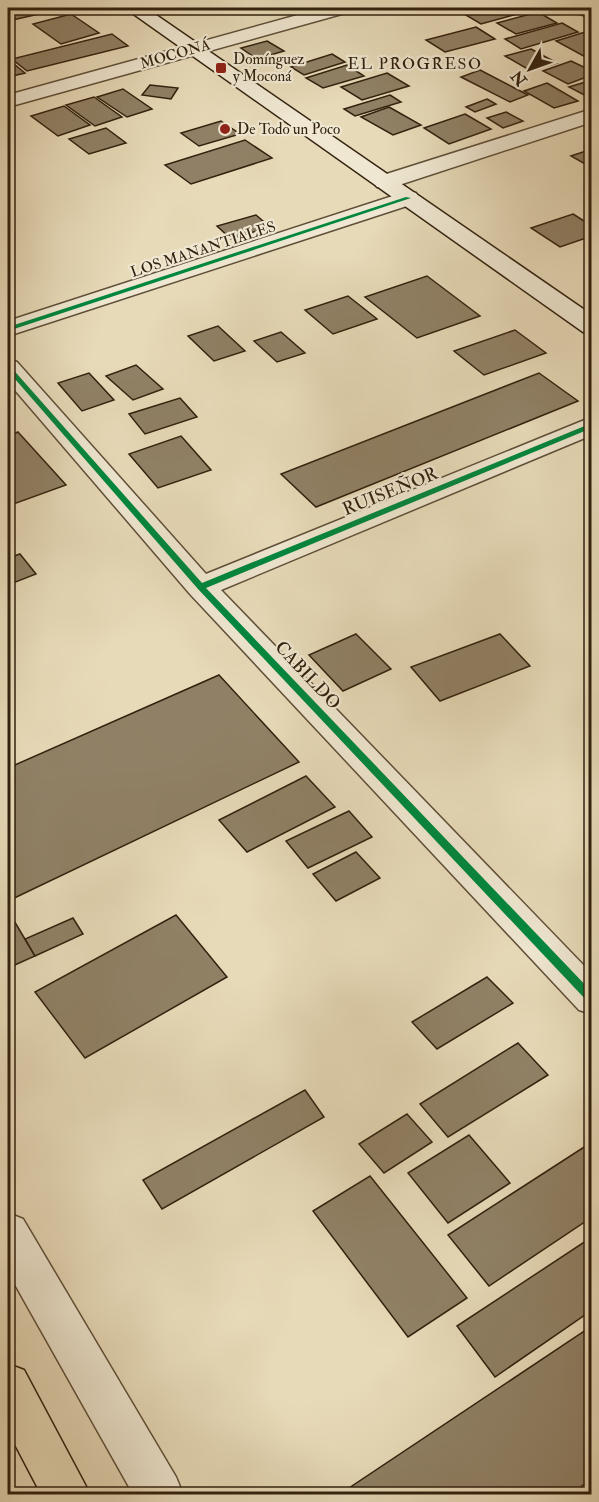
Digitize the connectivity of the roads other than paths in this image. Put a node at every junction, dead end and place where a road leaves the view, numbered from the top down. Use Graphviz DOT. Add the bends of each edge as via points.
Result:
graph roads {
  1 [pos="135,8"];
  2 [pos="342,8"];
  3 [pos="581,8"];
  4 [pos="591,13"];
  5 [pos="194,49"];
  6 [pos="8,101"];
  7 [pos="591,115"];
  8 [pos="385,182"];
  9 [pos="408,198"];
  10 [pos="591,327"];
  11 [pos="8,329"];
  12 [pos="8,367"];
  13 [pos="591,425"];
  14 [pos="201,587"];
  15 [pos="591,999"];
  16 [pos="8,1233"];
  17 [pos="8,1386"];
  18 [pos="66,1494"];
  19 [pos="159,1494"];
  1 -- 5 [label="street"];
  2 -- 5 [label="street, MOCONÁ"];
  3 -- 4 [label="street"];
  5 -- 6 [label="street, MOCONÁ"];
  5 -- 8 [label="street"];
  7 -- 8 [label="street"];
  8 -- 9 [label="street"];
  9 -- 10 [label="street"];
  9 -- 11 [label="street, LOS MANANTIALES"];
  12 -- 14 [label="street, CABILDO"];
  13 -- 14 [label="street, RUISEÑOR"];
  14 -- 15 [label="street, CABILDO"];
  16 -- 19 [label="street"];
  17 -- 18 [label="highway"];
}
